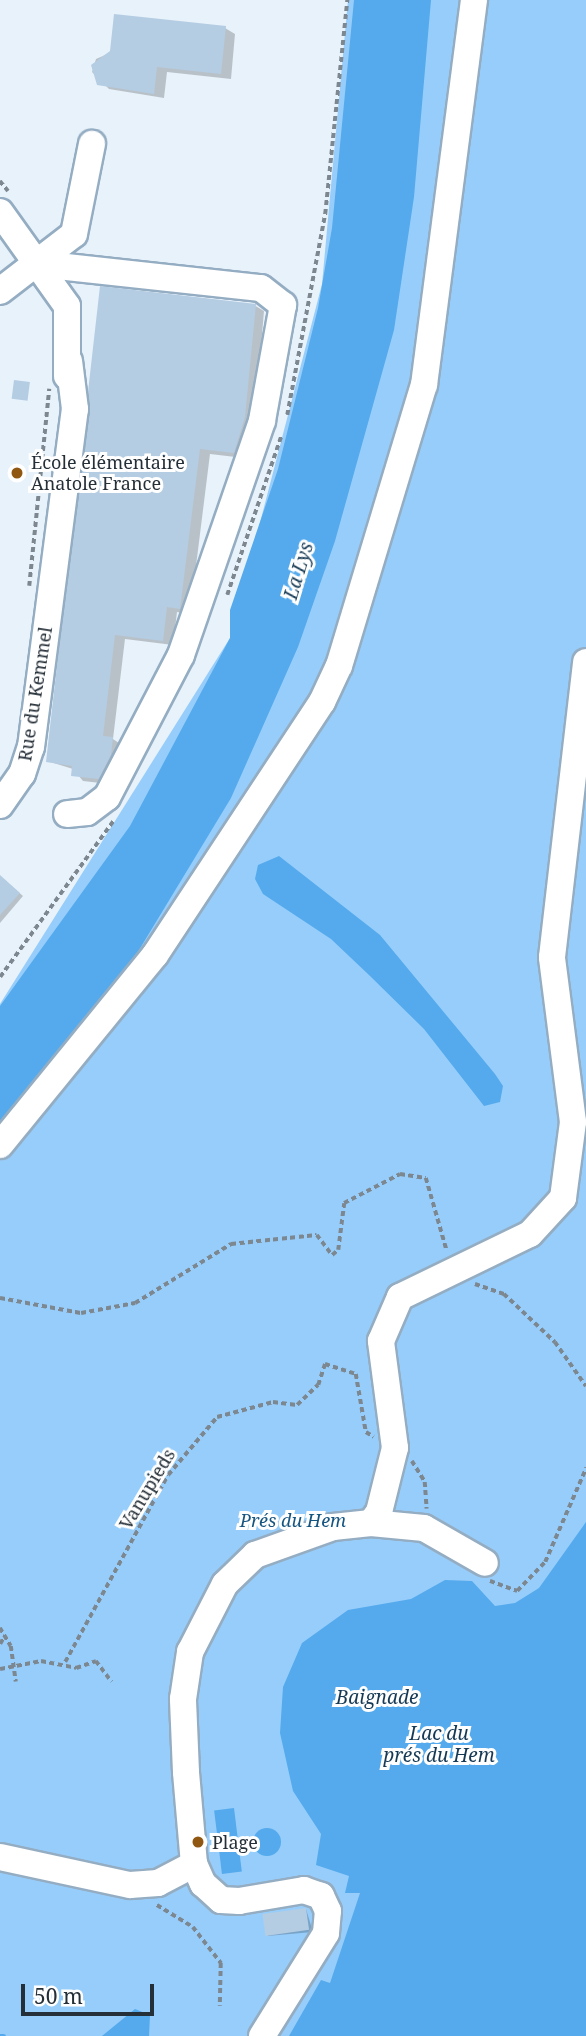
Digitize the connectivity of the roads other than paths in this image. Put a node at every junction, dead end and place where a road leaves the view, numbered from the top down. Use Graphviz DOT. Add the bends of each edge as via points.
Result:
graph roads {
  1 [pos="474,0"];
  2 [pos="92,144"];
  3 [pos="0,212"];
  4 [pos="39,264"];
  5 [pos="0,291"];
  6 [pos="586,663"];
  7 [pos="0,805"];
  8 [pos="67,814"];
  9 [pos="0,1145"];
  10 [pos="371,1523"];
  11 [pos="477,1559"];
  12 [pos="0,1857"];
  13 [pos="194,1864"];
  14 [pos="262,2036"];
  1 -- 9 [label="street" via="424,385 339,666 322,702 155,955"];
  2 -- 4 [label="street" via="77,230"];
  3 -- 4 [label="street, Rue du Kemmel"];
  4 -- 5 [label="street"];
  4 -- 7 [label="street, Rue du Kemmel" via="69,312 75,409 29,754"];
  4 -- 8 [label="street" via="261,288 283,304 262,421 181,654 107,797 87,812"];
  6 -- 10 [label="street" via="552,957 570,1085 569,1177 551,1218 499,1252 400,1297 381,1342 395,1448"];
  10 -- 11 [label="street" via="424,1528"];
  10 -- 13 [label="street" via="333,1527 255,1555 225,1584 209,1614 190,1652 183,1699"];
  12 -- 13 [label="street" via="142,1884"];
  13 -- 14 [label="street" via="221,1900 304,1890 321,1896 328,1911 326,1933"];
}
